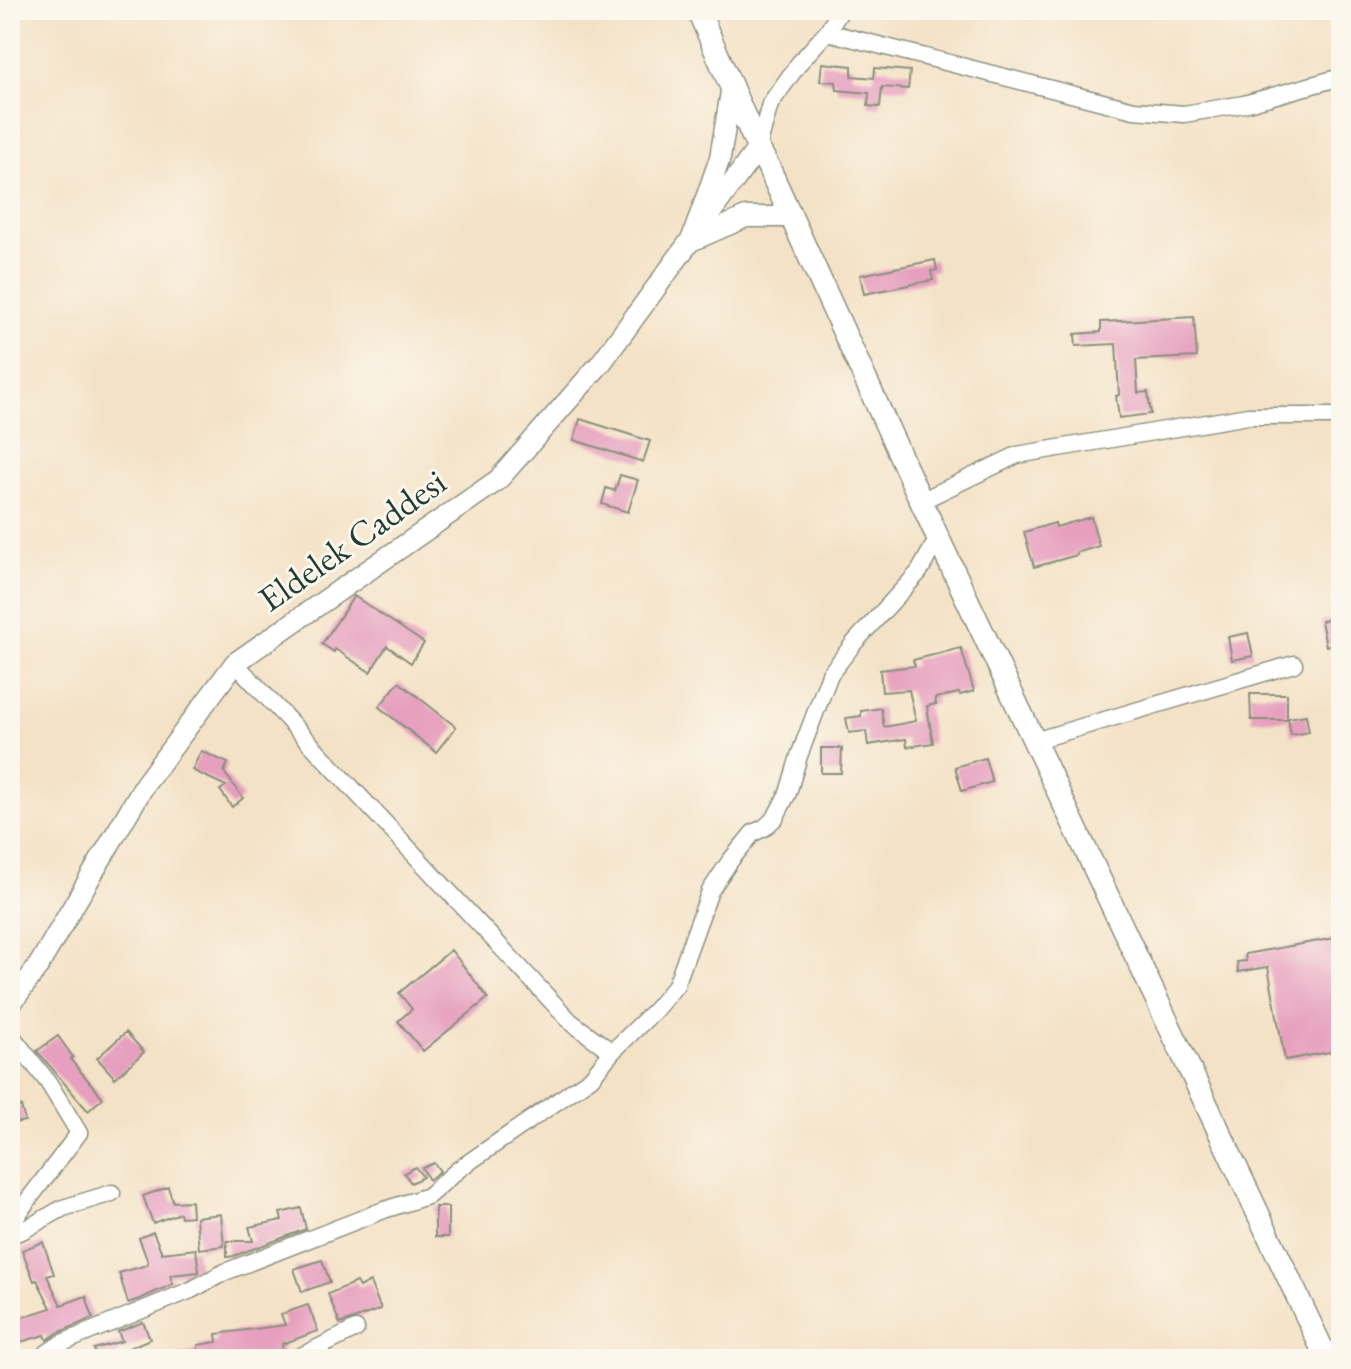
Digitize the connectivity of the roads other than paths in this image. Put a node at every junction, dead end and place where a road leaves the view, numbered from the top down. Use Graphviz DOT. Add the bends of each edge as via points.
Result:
graph roads {
  1 [pos="698,10"];
  2 [pos="841,10"];
  3 [pos="827,32"];
  4 [pos="1341,77"];
  5 [pos="732,86"];
  6 [pos="758,148"];
  7 [pos="792,217"];
  8 [pos="691,241"];
  9 [pos="1341,416"];
  10 [pos="921,501"];
  11 [pos="938,538"];
  12 [pos="235,663"];
  13 [pos="1294,664"];
  14 [pos="1034,741"];
  15 [pos="10,1005"];
  16 [pos="10,1034"];
  17 [pos="612,1052"];
  18 [pos="112,1193"];
  19 [pos="10,1227"];
  20 [pos="10,1235"];
  21 [pos="356,1329"];
  22 [pos="38,1359"];
  23 [pos="295,1359"];
  24 [pos="1327,1359"];
  1 -- 5 [label="main road"];
  2 -- 3 [label="street"];
  3 -- 4 [label="street" via="1134,110 1184,114 1244,104"];
  3 -- 6 [label="street" via="770,104"];
  5 -- 6 [label="main road"];
  5 -- 8 [label="street" via="720,158"];
  6 -- 7 [label="main road"];
  6 -- 8 [label="street, Eldelek Caddesi"];
  7 -- 8 [label="street" via="746,217"];
  7 -- 10 [label="main road"];
  8 -- 12 [label="street, Eldelek Caddesi" via="601,363 498,480"];
  9 -- 10 [label="street" via="1248,416 1017,455"];
  10 -- 11 [label="main road"];
  11 -- 14 [label="main road"];
  11 -- 17 [label="street" via="919,572 830,674 775,818 753,833 710,891 676,985"];
  12 -- 15 [label="street, Eldelek Caddesi" via="145,784"];
  12 -- 17 [label="street" via="571,1022"];
  13 -- 14 [label="street"];
  14 -- 24 [label="main road"];
  16 -- 19 [label="street" via="79,1133"];
  17 -- 22 [label="street" via="591,1078 428,1196 225,1272 62,1343"];
  18 -- 20 [label="street" via="63,1208"];
  21 -- 23 [label="street"];
}
